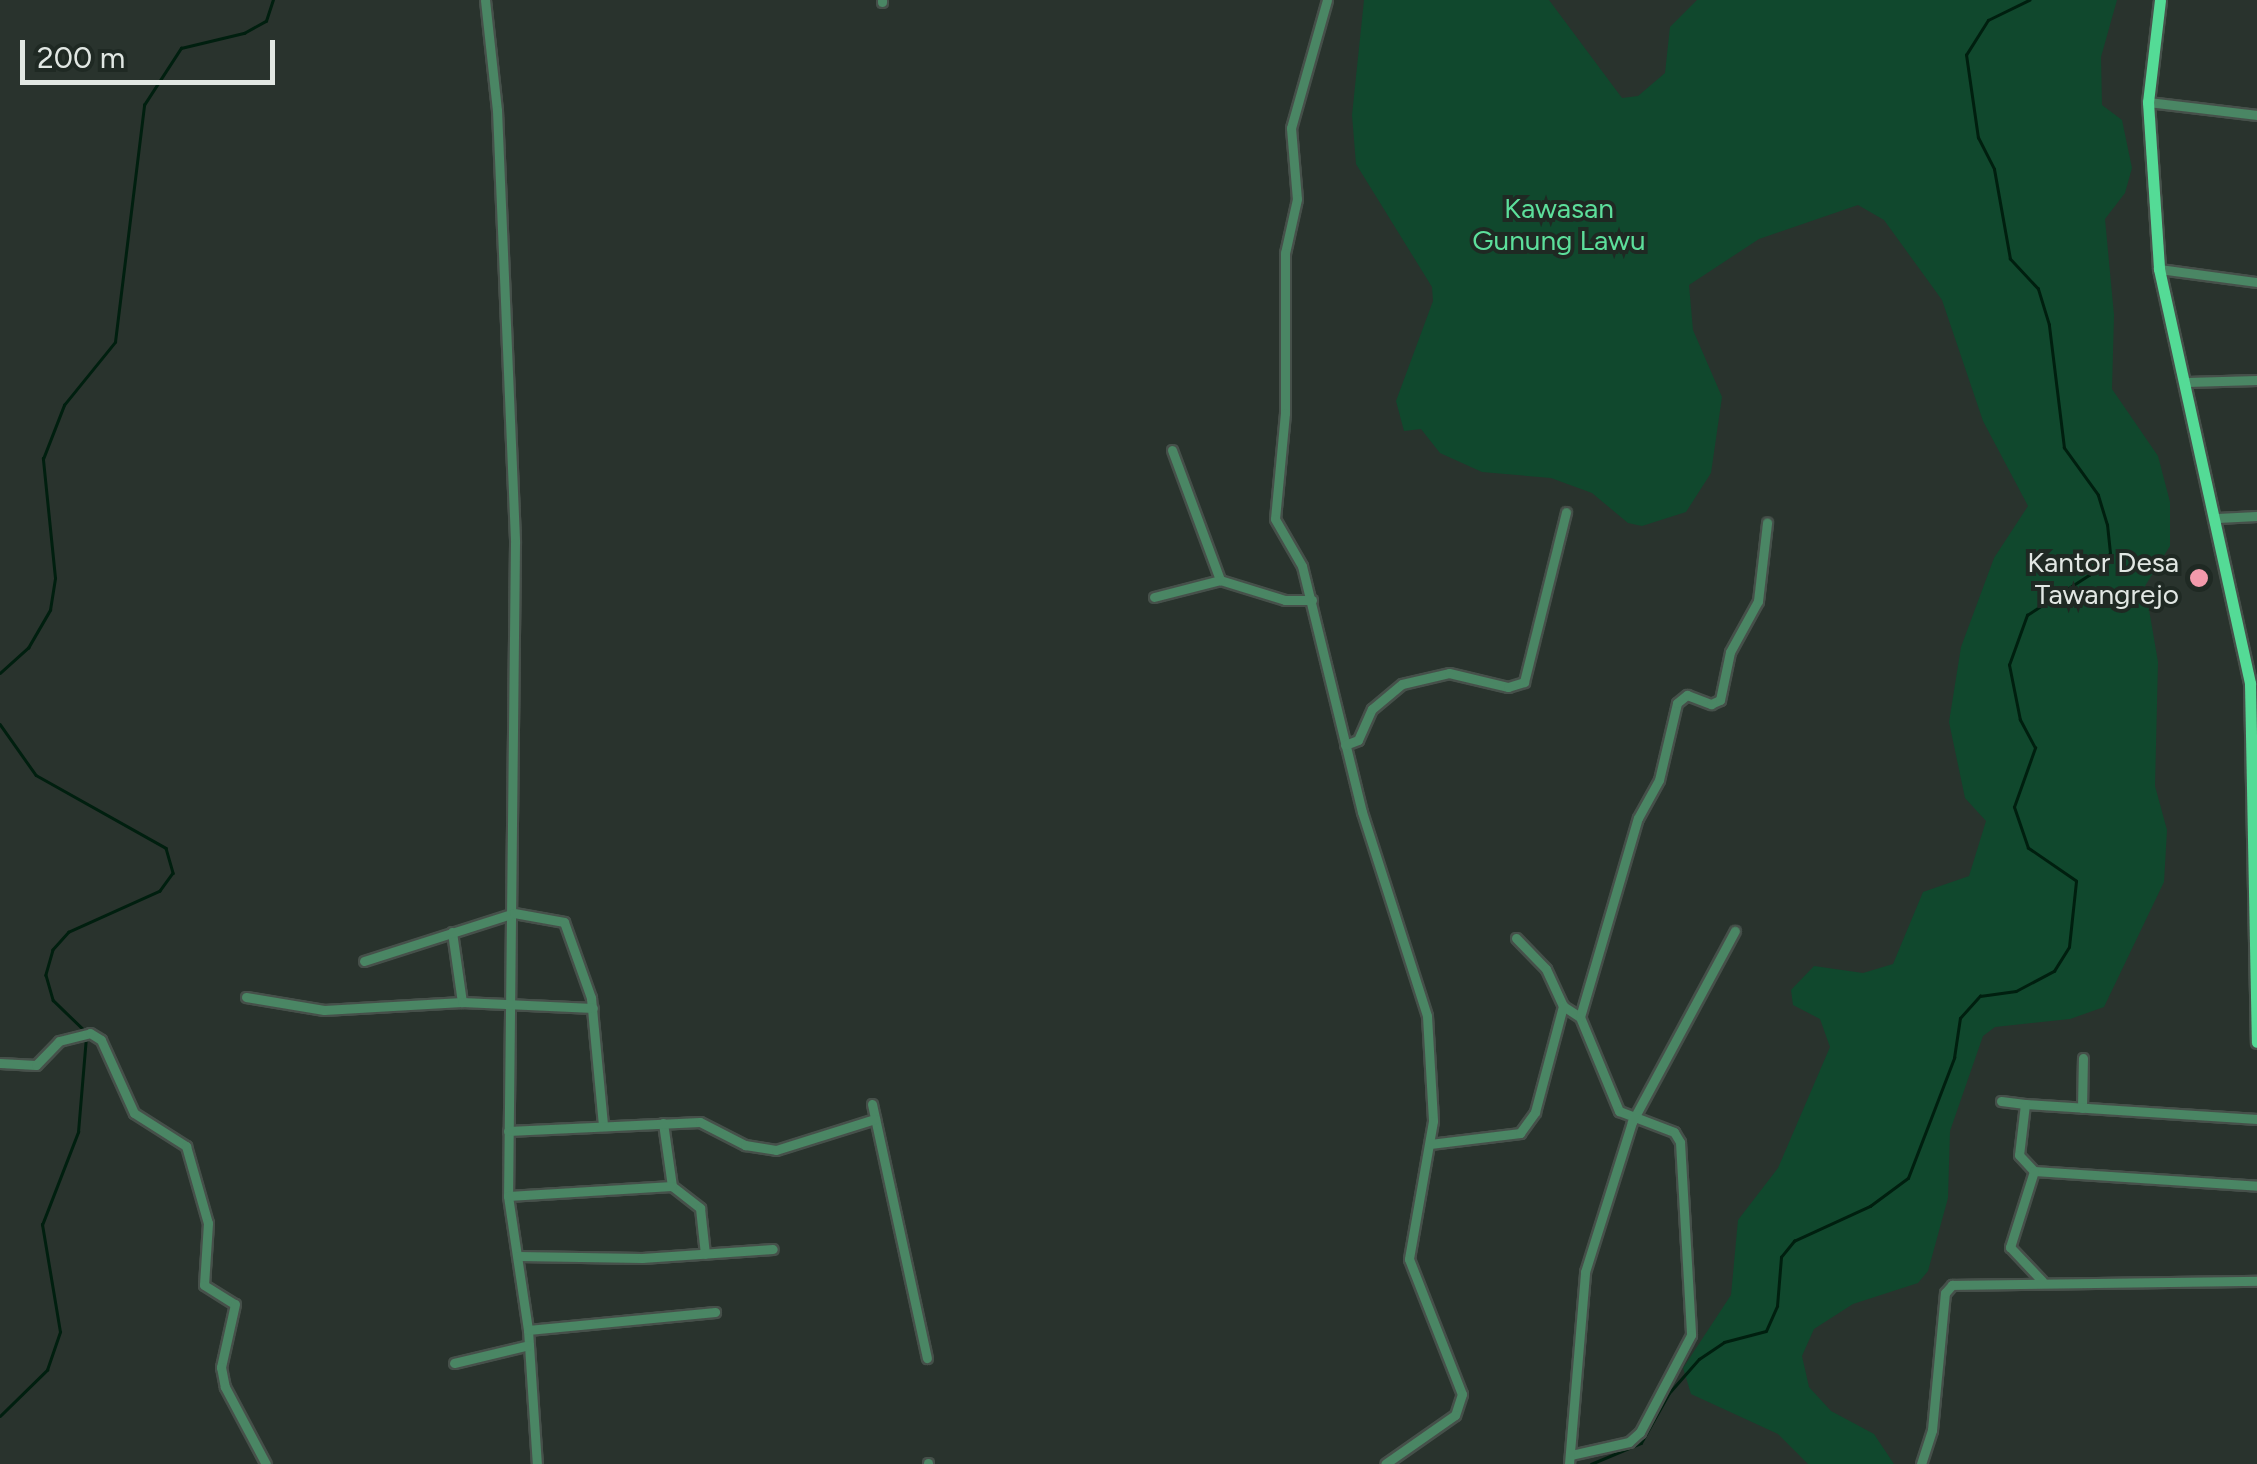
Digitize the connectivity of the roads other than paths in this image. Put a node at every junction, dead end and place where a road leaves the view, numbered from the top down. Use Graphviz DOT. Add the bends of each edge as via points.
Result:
graph roads {
  1 [pos="485,0"];
  2 [pos="1327,0"];
  3 [pos="2160,0"];
  4 [pos="2148,102"];
  5 [pos="2257,115"];
  6 [pos="2159,268"];
  7 [pos="2257,282"];
  8 [pos="2257,380"];
  9 [pos="2187,382"];
  10 [pos="1172,450"];
  11 [pos="1566,512"];
  12 [pos="2257,516"];
  13 [pos="2217,518"];
  14 [pos="1767,522"];
  15 [pos="1220,580"];
  16 [pos="1154,596"];
  17 [pos="1312,600"];
  18 [pos="2253,682"];
  19 [pos="1346,745"];
  20 [pos="514,913"];
  21 [pos="452,932"];
  22 [pos="1735,932"];
  23 [pos="1516,938"];
  24 [pos="364,962"];
  25 [pos="246,998"];
  26 [pos="462,1002"];
  27 [pos="510,1004"];
  28 [pos="1563,1006"];
  29 [pos="592,1008"];
  30 [pos="1580,1017"];
  31 [pos="2257,1042"];
  32 [pos="2083,1058"];
  33 [pos="0,1063"];
  34 [pos="2002,1101"];
  35 [pos="872,1104"];
  36 [pos="2025,1104"];
  37 [pos="2082,1108"];
  38 [pos="875,1119"];
  39 [pos="2257,1120"];
  40 [pos="1632,1122"];
  41 [pos="663,1123"];
  42 [pos="602,1125"];
  43 [pos="508,1131"];
  44 [pos="1430,1144"];
  45 [pos="2034,1172"];
  46 [pos="672,1186"];
  47 [pos="2257,1186"];
  48 [pos="508,1196"];
  49 [pos="774,1249"];
  50 [pos="706,1254"];
  51 [pos="518,1256"];
  52 [pos="2257,1281"];
  53 [pos="2044,1283"];
  54 [pos="715,1312"];
  55 [pos="528,1330"];
  56 [pos="529,1345"];
  57 [pos="927,1358"];
  58 [pos="454,1363"];
  59 [pos="1570,1461"];
  60 [pos="266,1464"];
  61 [pos="538,1464"];
  62 [pos="1385,1464"];
  63 [pos="1921,1464"];
  1 -- 20 [label="street" via="497,110 516,543"];
  2 -- 17 [label="street" via="1291,128 1297,199 1285,253 1285,413 1275,519 1302,566"];
  3 -- 4 [label="main road"];
  4 -- 5 [label="street"];
  4 -- 6 [label="main road"];
  6 -- 7 [label="street"];
  6 -- 9 [label="main road"];
  8 -- 9 [label="street"];
  9 -- 13 [label="main road"];
  10 -- 15 [label="street"];
  11 -- 19 [label="street" via="1524,682 1508,687 1449,672 1402,684 1372,709 1358,740"];
  12 -- 13 [label="street"];
  13 -- 18 [label="main road"];
  14 -- 30 [label="street" via="1758,601 1730,652 1720,700 1712,704 1687,695 1676,703 1659,780 1638,818"];
  15 -- 16 [label="street"];
  15 -- 17 [label="street" via="1285,600"];
  17 -- 19 [label="street"];
  18 -- 31 [label="main road"];
  19 -- 44 [label="street" via="1427,1016 1434,1092"];
  20 -- 21 [label="street"];
  20 -- 27 [label="street"];
  20 -- 29 [label="street" via="553,918 571,930"];
  21 -- 24 [label="street"];
  21 -- 26 [label="street"];
  22 -- 40 [label="street"];
  23 -- 28 [label="street" via="1546,969"];
  25 -- 26 [label="street" via="324,1010"];
  26 -- 27 [label="street"];
  27 -- 29 [label="street"];
  27 -- 43 [label="street"];
  28 -- 30 [label="street"];
  28 -- 44 [label="street" via="1535,1112 1520,1133"];
  29 -- 42 [label="street"];
  30 -- 40 [label="street" via="1618,1112"];
  32 -- 37 [label="street"];
  33 -- 60 [label="street" via="36,1065 52,1046 85,1033 102,1040 134,1113 186,1146 208,1222 204,1286 235,1304 221,1366 225,1387"];
  34 -- 36 [label="street"];
  35 -- 38 [label="street"];
  36 -- 37 [label="street"];
  36 -- 45 [label="street" via="2019,1155"];
  37 -- 39 [label="street"];
  38 -- 41 [label="street" via="776,1150 746,1145 713,1125"];
  38 -- 57 [label="street"];
  40 -- 59 [label="street" via="1585,1272"];
  40 -- 59 [label="street" via="1674,1132 1680,1142 1692,1328 1640,1432 1629,1442"];
  41 -- 42 [label="street"];
  41 -- 46 [label="street"];
  42 -- 43 [label="street"];
  43 -- 48 [label="street"];
  44 -- 62 [label="street" via="1409,1259 1454,1367 1461,1406"];
  45 -- 47 [label="street"];
  45 -- 53 [label="street" via="2010,1247 2015,1260"];
  46 -- 48 [label="street"];
  46 -- 50 [label="street" via="679,1198 700,1208"];
  48 -- 51 [label="street"];
  49 -- 50 [label="street"];
  50 -- 51 [label="street"];
  51 -- 55 [label="street"];
  52 -- 53 [label="street"];
  53 -- 63 [label="street" via="1947,1290 1932,1430"];
  54 -- 55 [label="street"];
  55 -- 56 [label="street"];
  56 -- 58 [label="street"];
  56 -- 61 [label="street"];
}
